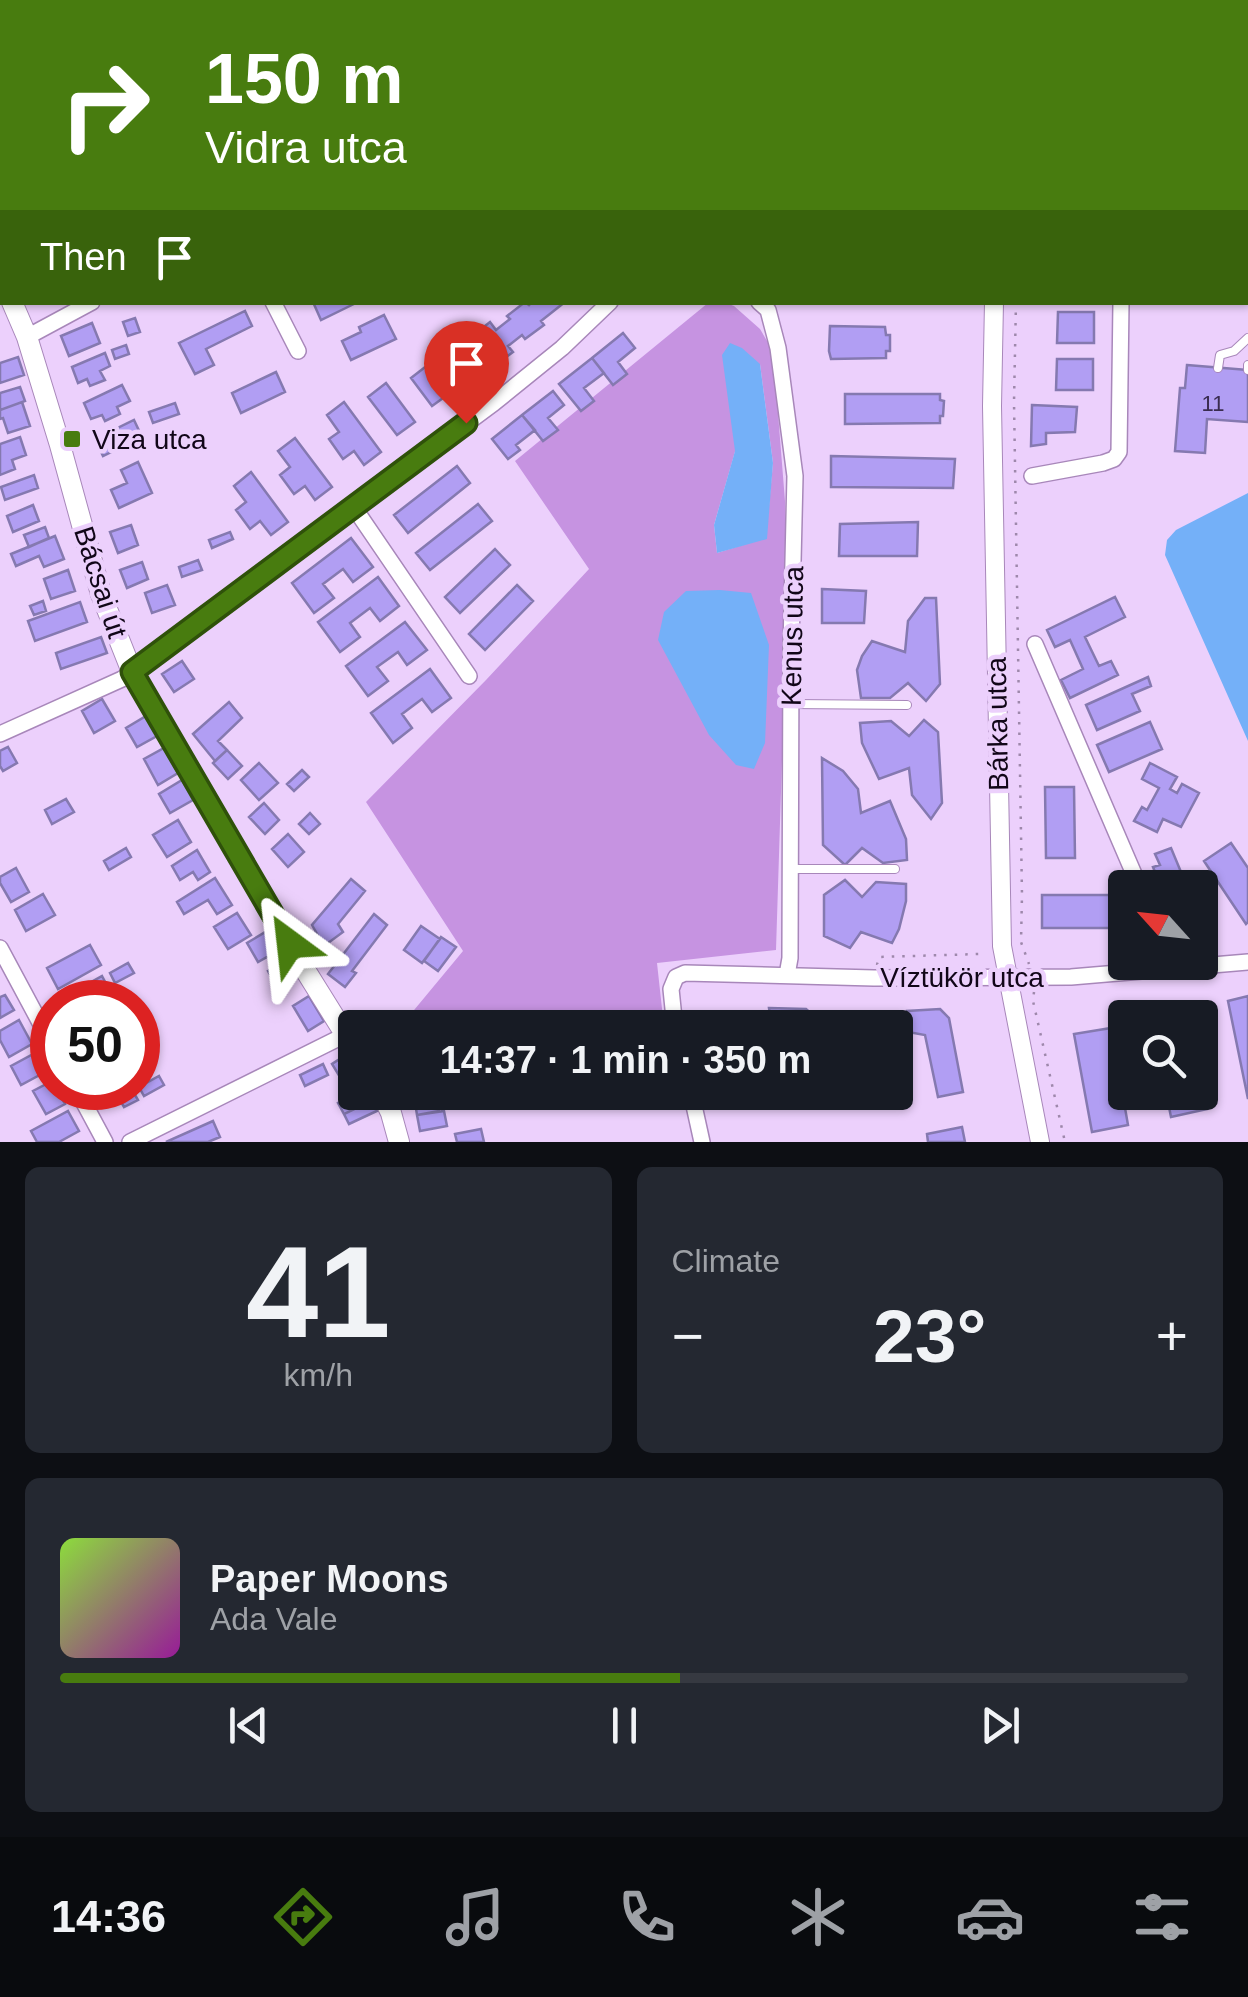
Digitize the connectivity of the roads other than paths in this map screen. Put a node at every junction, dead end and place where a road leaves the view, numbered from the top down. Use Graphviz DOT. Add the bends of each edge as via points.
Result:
graph roads {
  1 [pos="13,305"];
  2 [pos="86,305"];
  3 [pos="275,305"];
  4 [pos="607,305"];
  5 [pos="762,305"];
  6 [pos="994,305"];
  7 [pos="1120,305"];
  8 [pos="26,337"];
  9 [pos="1248,338"];
  10 [pos="298,351"];
  11 [pos="1218,368"];
  12 [pos="1032,476"];
  13 [pos="353,506"];
  14 [pos="1035,644"];
  15 [pos="132,672"];
  16 [pos="468,676"];
  17 [pos="791,704"];
  18 [pos="908,705"];
  19 [pos="0,734"];
  20 [pos="791,869"];
  21 [pos="896,869"];
  22 [pos="1132,870"];
  23 [pos="0,948"];
  24 [pos="1248,962"];
  25 [pos="1218,963"];
  26 [pos="1108,972"];
  27 [pos="787,975"];
  28 [pos="1007,977"];
  29 [pos="30,1004"];
  30 [pos="673,1010"];
  31 [pos="338,1023"];
  32 [pos="338,1047"];
  33 [pos="88,1110"];
  34 [pos="390,1110"];
  35 [pos="694,1110"];
  36 [pos="105,1142"];
  37 [pos="130,1142"];
  38 [pos="399,1142"];
  39 [pos="702,1142"];
  40 [pos="1040,1142"];
  1 -- 8 [label="main road, Bácsai út"];
  2 -- 8 [label="street"];
  3 -- 10 [label="street"];
  4 -- 13 [label="street" via="507,392"];
  5 -- 17 [label="street, Kenus utca" via="778,348 795,476"];
  6 -- 28 [label="street, Bárka utca" via="1000,886"];
  7 -- 12 [label="street" via="1120,452 1103,463"];
  8 -- 15 [label="main road, Bácsai út" via="101,594"];
  9 -- 11 [label="lane" via="1220,355"];
  13 -- 15 [label="street"];
  13 -- 16 [label="street"];
  14 -- 22 [label="street"];
  15 -- 19 [label="street"];
  15 -- 31 [label="main road, Bácsai út"];
  17 -- 18 [label="lane"];
  17 -- 20 [label="street, Kenus utca"];
  20 -- 21 [label="lane"];
  20 -- 27 [label="street, Kenus utca"];
  23 -- 29 [label="street"];
  24 -- 25 [label="street, Víztükör utca"];
  26 -- 28 [label="street, Víztükör utca"];
  27 -- 28 [label="street, Víztükör utca"];
  27 -- 30 [label="street, Víztükör utca" via="685,973 671,989"];
  28 -- 40 [label="street, Bárka utca"];
  32 -- 37 [label="street"];
  33 -- 36 [label="street"];
  34 -- 38 [label="main road"];
  35 -- 39 [label="street"];
}
